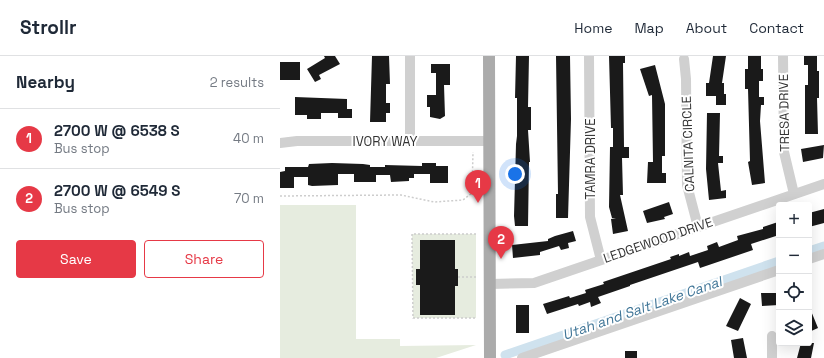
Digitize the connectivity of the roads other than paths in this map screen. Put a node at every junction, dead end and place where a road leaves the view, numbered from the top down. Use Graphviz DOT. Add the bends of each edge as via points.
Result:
graph roads {
  1 [pos="410,56"];
  2 [pos="490,56"];
  3 [pos="589,56"];
  4 [pos="783,56"];
  5 [pos="684,59"];
  6 [pos="410,141"];
  7 [pos="490,141"];
  8 [pos="280,143"];
  9 [pos="824,184"];
  10 [pos="794,194"];
  11 [pos="698,227"];
  12 [pos="824,254"];
  13 [pos="812,258"];
  14 [pos="601,260"];
  15 [pos="776,271"];
  16 [pos="490,284"];
  17 [pos="772,336"];
  18 [pos="490,358"];
  19 [pos="522,358"];
  20 [pos="772,358"];
  1 -- 6 [label="street"];
  2 -- 7 [label="main road"];
  3 -- 14 [label="street, TAMRA DRIVE" via="590,218"];
  4 -- 10 [label="street, TRESA DRIVE" via="784,152"];
  5 -- 11 [label="street, CALNITA CIRCLE" via="687,185"];
  6 -- 7 [label="street, IVORY WAY"];
  6 -- 8 [label="street, IVORY WAY"];
  7 -- 16 [label="main road"];
  9 -- 10 [label="street, LEDGEWOOD DRIVE"];
  10 -- 11 [label="street, LEDGEWOOD DRIVE"];
  11 -- 14 [label="street, LEDGEWOOD DRIVE"];
  12 -- 13 [label="street"];
  14 -- 16 [label="street, LEDGEWOOD DRIVE" via="534,283"];
  15 -- 19 [label="street"];
  16 -- 18 [label="main road"];
  17 -- 20 [label="street"];
}
